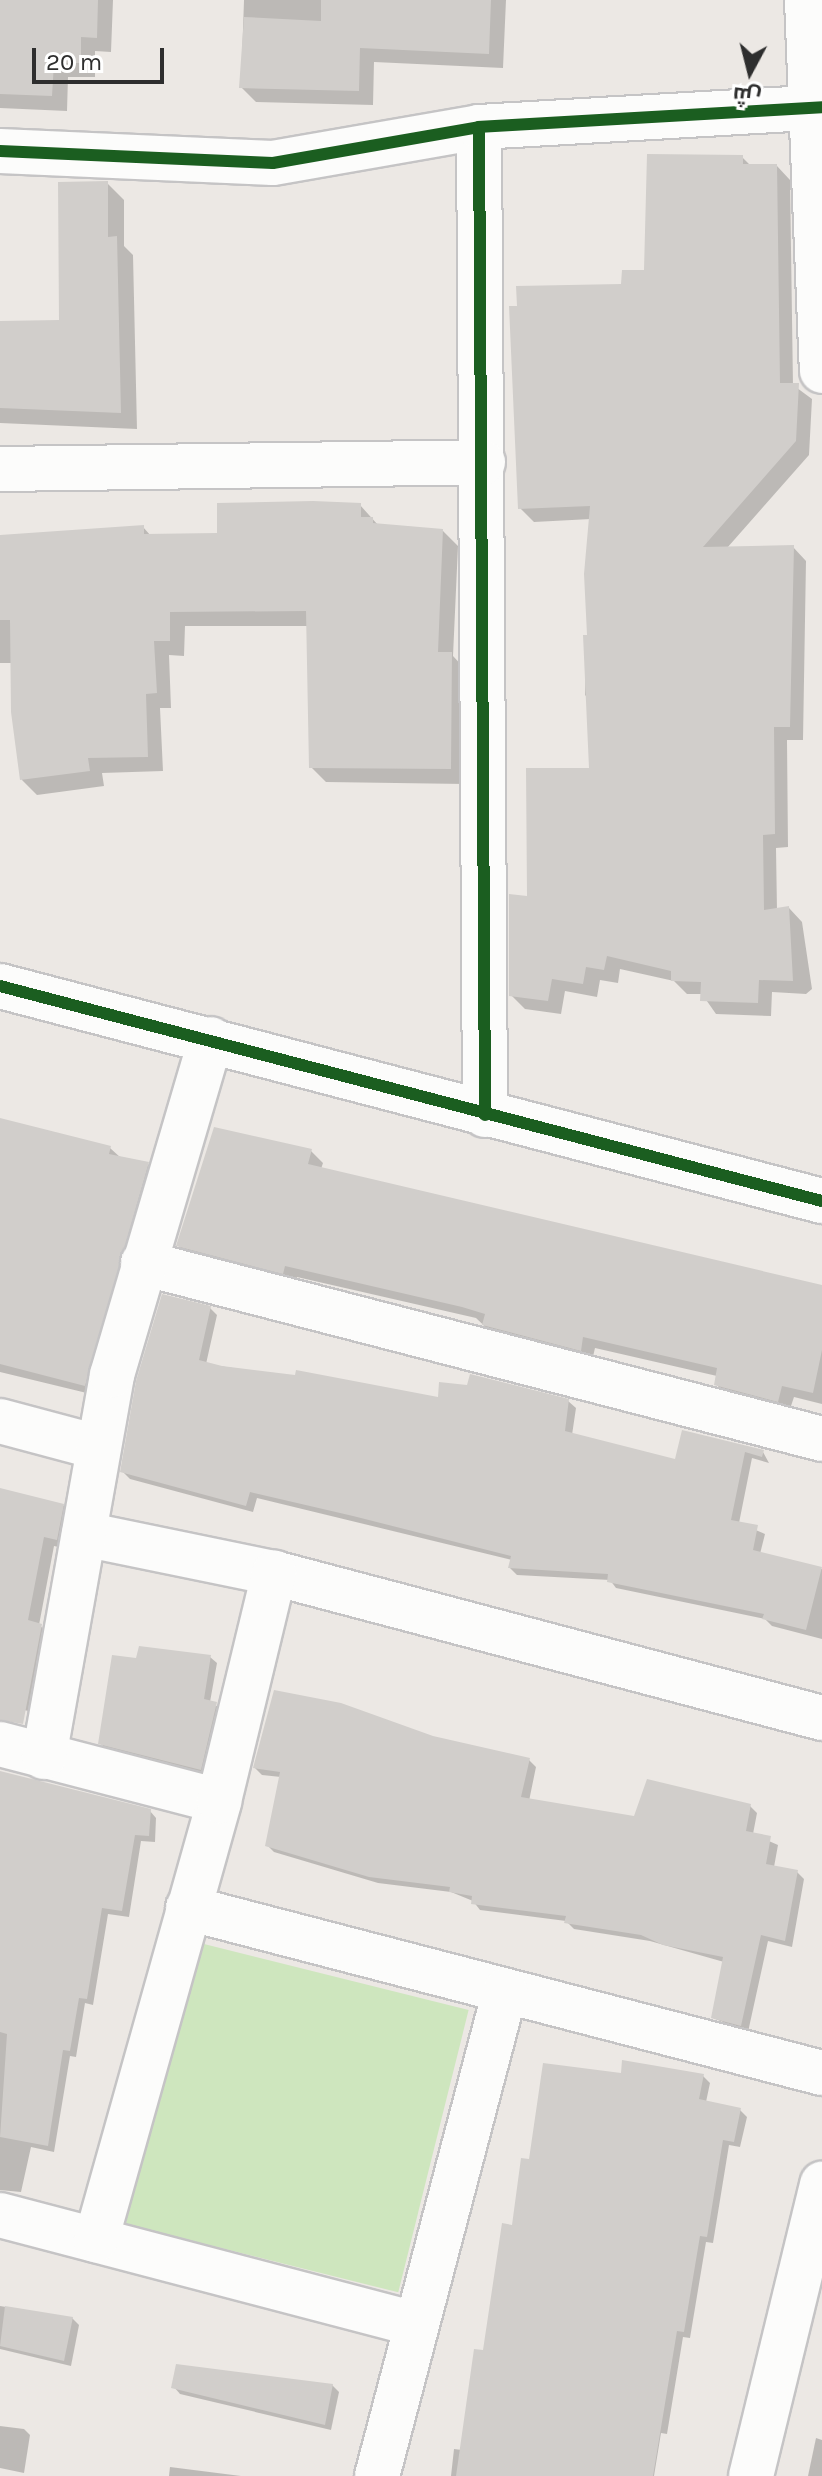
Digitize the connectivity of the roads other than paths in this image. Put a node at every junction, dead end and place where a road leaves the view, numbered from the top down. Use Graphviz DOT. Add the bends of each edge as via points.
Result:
graph roads {
  1 [pos="807,0"];
  2 [pos="816,107"];
  3 [pos="479,127"];
  4 [pos="0,151"];
  5 [pos="822,371"];
  6 [pos="483,462"];
  7 [pos="0,469"];
  8 [pos="0,986"];
  9 [pos="211,1039"];
  10 [pos="485,1115"];
  11 [pos="822,1201"];
  12 [pos="143,1263"];
  13 [pos="0,1421"];
  14 [pos="822,1439"];
  15 [pos="97,1447"];
  16 [pos="84,1534"];
  17 [pos="274,1573"];
  18 [pos="822,1718"];
  19 [pos="0,1744"];
  20 [pos="44,1757"];
  21 [pos="219,1801"];
  22 [pos="188,1908"];
  23 [pos="505,1991"];
  24 [pos="822,2073"];
  25 [pos="822,2184"];
  26 [pos="0,2215"];
  27 [pos="96,2240"];
  28 [pos="416,2324"];
  29 [pos="377,2476"];
  30 [pos="751,2476"];
  1 -- 2 [label="street"];
  2 -- 3 [label="street"];
  2 -- 5 [label="street"];
  3 -- 4 [label="street" via="273,163"];
  3 -- 6 [label="street"];
  6 -- 7 [label="street"];
  6 -- 10 [label="street"];
  8 -- 9 [label="street"];
  9 -- 10 [label="street"];
  9 -- 12 [label="street"];
  10 -- 11 [label="street"];
  12 -- 14 [label="street"];
  12 -- 15 [label="street"];
  13 -- 15 [label="street"];
  15 -- 16 [label="street"];
  16 -- 17 [label="street"];
  16 -- 20 [label="street"];
  17 -- 18 [label="street"];
  17 -- 21 [label="street"];
  19 -- 20 [label="street"];
  20 -- 21 [label="street"];
  21 -- 22 [label="street"];
  22 -- 23 [label="street"];
  22 -- 27 [label="street"];
  23 -- 24 [label="street"];
  23 -- 28 [label="street"];
  25 -- 30 [label="street"];
  26 -- 27 [label="street"];
  27 -- 28 [label="street"];
  28 -- 29 [label="street"];
}
